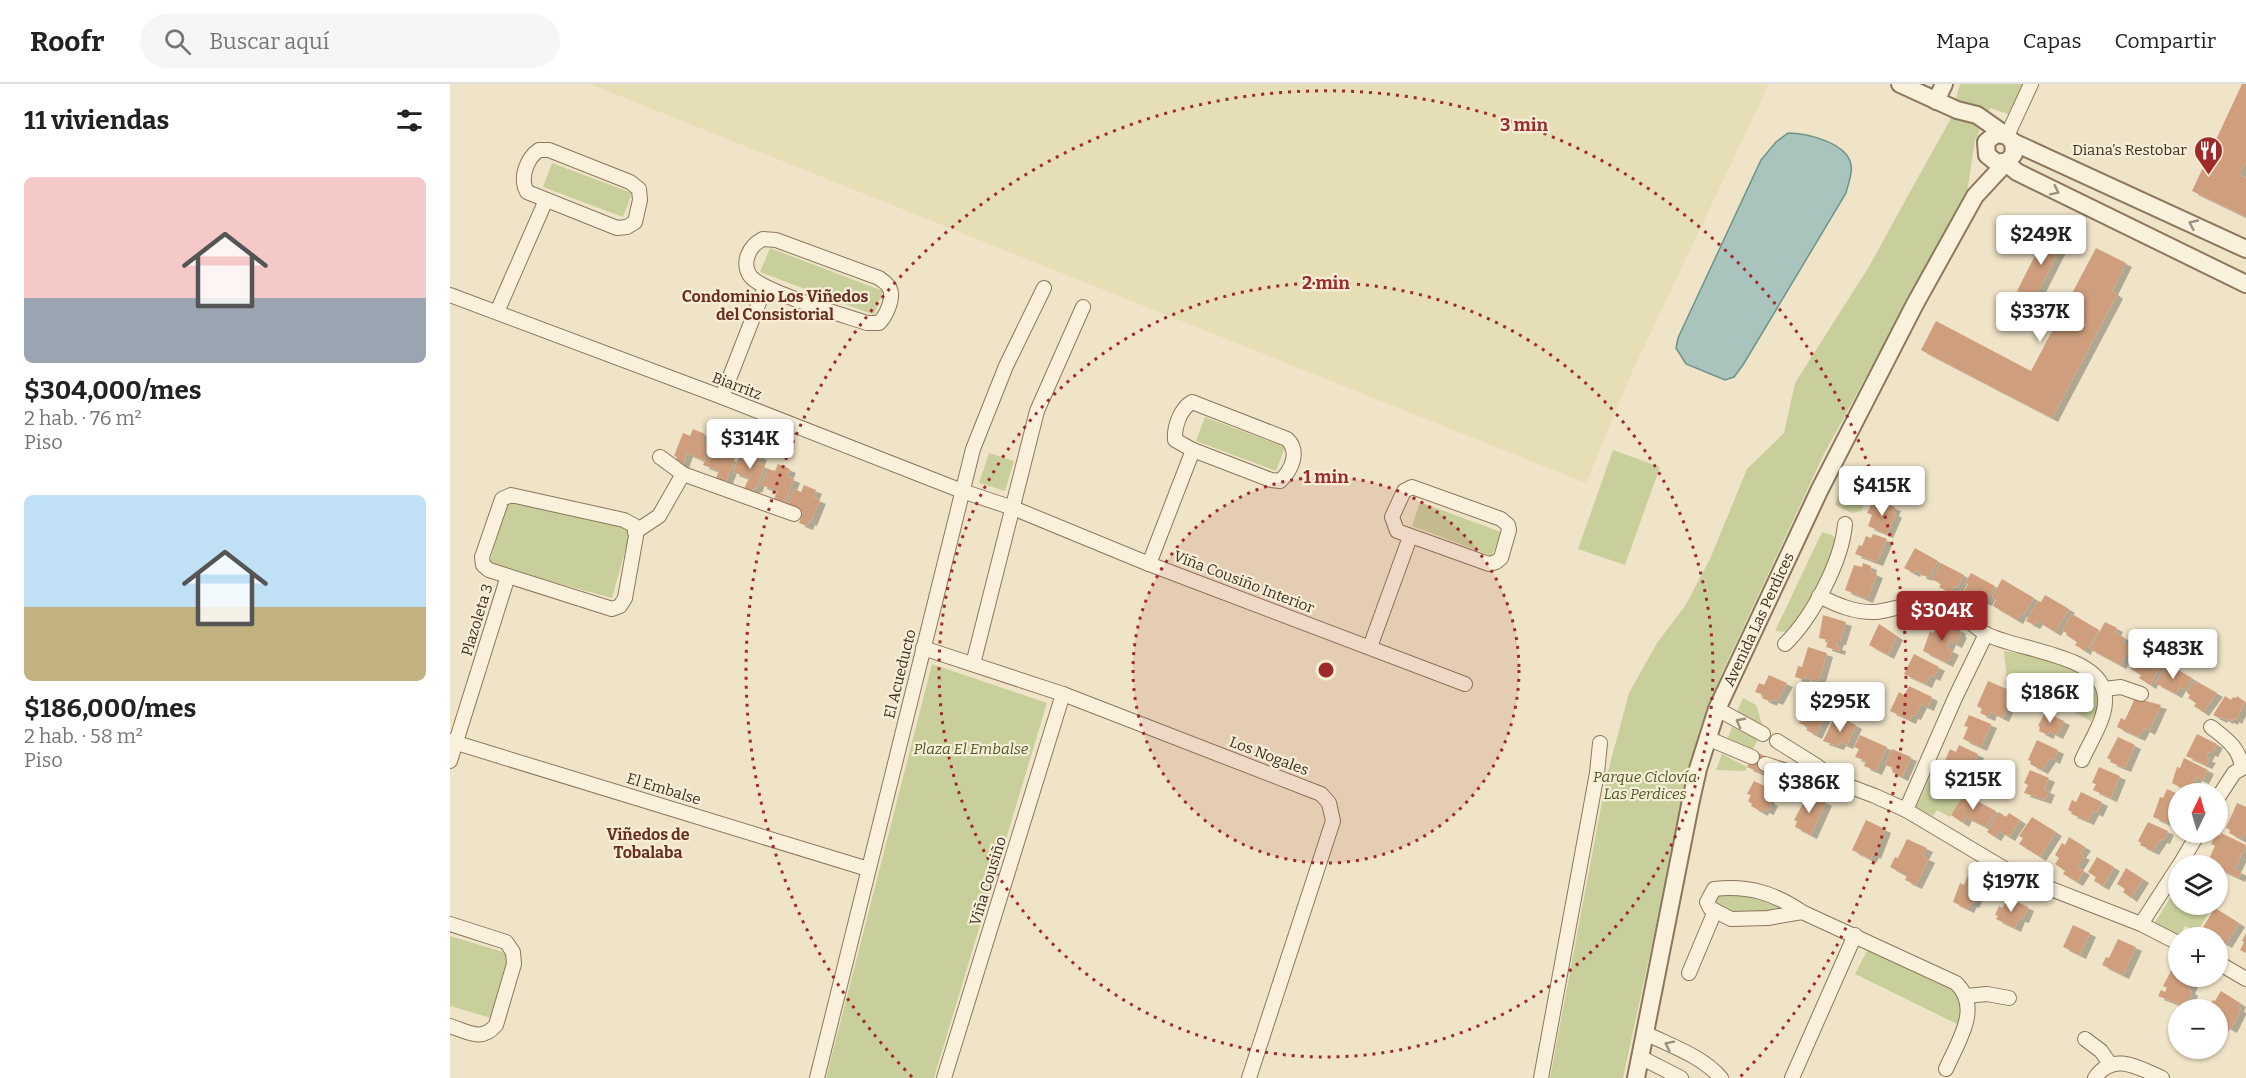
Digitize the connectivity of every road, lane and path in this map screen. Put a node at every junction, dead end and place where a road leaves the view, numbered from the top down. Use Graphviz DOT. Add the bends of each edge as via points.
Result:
graph roads {
  1 [pos="1900,84"];
  2 [pos="1944,84"];
  3 [pos="2031,84"];
  4 [pos="1936,101"];
  5 [pos="1957,111"];
  6 [pos="2010,139"];
  7 [pos="1986,149"];
  8 [pos="2004,162"];
  9 [pos="1975,196"];
  10 [pos="546,200"];
  11 [pos="2246,249"];
  12 [pos="2246,284"];
  13 [pos="765,287"];
  14 [pos="1044,288"];
  15 [pos="450,295"];
  16 [pos="1083,307"];
  17 [pos="497,312"];
  18 [pos="722,397"];
  19 [pos="1193,450"];
  20 [pos="660,457"];
  21 [pos="683,474"];
  22 [pos="962,491"];
  23 [pos="1013,508"];
  24 [pos="794,514"];
  25 [pos="1845,524"];
  26 [pos="635,532"];
  27 [pos="1410,537"];
  28 [pos="1149,564"];
  29 [pos="508,576"];
  30 [pos="1819,596"];
  31 [pos="1986,634"];
  32 [pos="1785,644"];
  33 [pos="1370,647"];
  34 [pos="923,648"];
  35 [pos="973,664"];
  36 [pos="1465,684"];
  37 [pos="2104,689"];
  38 [pos="1064,694"];
  39 [pos="2142,694"];
  40 [pos="1717,709"];
  41 [pos="2211,727"];
  42 [pos="1763,734"];
  43 [pos="1707,738"];
  44 [pos="1777,741"];
  45 [pos="453,742"];
  46 [pos="1600,743"];
  47 [pos="1752,758"];
  48 [pos="2082,760"];
  49 [pos="450,761"];
  50 [pos="1765,764"];
  51 [pos="2244,767"];
  52 [pos="1838,782"];
  53 [pos="2227,783"];
  54 [pos="1906,810"];
  55 [pos="867,869"];
  56 [pos="2168,882"];
  57 [pos="1715,911"];
  58 [pos="1802,912"];
  59 [pos="450,924"];
  60 [pos="2141,924"];
  61 [pos="1855,935"];
  62 [pos="2168,938"];
  63 [pos="2228,968"];
  64 [pos="1689,973"];
  65 [pos="2246,979"];
  66 [pos="1966,996"];
  67 [pos="2009,998"];
  68 [pos="450,1026"];
  69 [pos="1646,1033"];
  70 [pos="2085,1039"];
  71 [pos="1640,1057"];
  72 [pos="2110,1064"];
  73 [pos="1946,1069"];
  74 [pos="817,1078"];
  75 [pos="944,1078"];
  76 [pos="1249,1078"];
  77 [pos="1541,1078"];
  78 [pos="1636,1078"];
  79 [pos="1681,1078"];
  80 [pos="1721,1078"];
  81 [pos="1792,1078"];
  82 [pos="2095,1078"];
  83 [pos="2162,1078"];
  1 -- 4 [label="street"];
  2 -- 4 [label="street"];
  3 -- 6 [label="street"];
  4 -- 5 [label="street"];
  5 -- 6 [label="street" via="1977,115"];
  5 -- 7 [label="street" via="1977,128"];
  6 -- 7 [label="street" via="1996,134"];
  6 -- 8 [label="street" via="2013,154"];
  11 -- 6 [label="street, one-way"];
  7 -- 8 [label="street" via="1997,163"];
  7 -- 9 [label="street, Avenida Las Perdices"];
  8 -- 9 [label="street, Avenida Las Perdices"];
  8 -- 12 [label="street, one-way" via="2017,172"];
  9 -- 40 [label="street, Avenida Las Perdices" via="1820,489"];
  10 -- 10 [label="street" via="617,228 635,222 640,200 639,189 630,182 549,150 539,150 524,172 524,186 527,192"];
  10 -- 17 [label="street"];
  13 -- 13 [label="street" via="867,323 879,323 886,316 891,294 889,286 879,278 776,240 763,239 755,243 746,266 750,276"];
  13 -- 18 [label="street"];
  14 -- 22 [label="street, El Acueducto" via="1006,366 973,449"];
  15 -- 17 [label="street, Biarritz"];
  16 -- 23 [label="street" via="1037,411"];
  17 -- 18 [label="street, Biarritz"];
  18 -- 22 [label="street, Biarritz"];
  19 -- 19 [label="street" via="1280,481 1286,476 1295,452 1287,439 1192,402 1184,406 1174,432 1175,440"];
  19 -- 28 [label="street"];
  20 -- 21 [label="street"];
  21 -- 24 [label="street"];
  21 -- 26 [label="street" via="659,516"];
  22 -- 23 [label="street, Biarritz"];
  22 -- 34 [label="street, El Acueducto"];
  23 -- 28 [label="street, Viña Cousiño Interior"];
  23 -- 35 [label="street"];
  25 -- 30 [label="street" via="1843,541"];
  26 -- 29 [label="street" via="625,598 612,609"];
  26 -- 29 [label="street" via="635,526 624,520 511,495 502,499 482,557 489,570"];
  27 -- 27 [label="street" via="1489,564 1500,558 1509,530 1501,519 1412,487 1404,491 1392,517 1397,531"];
  27 -- 33 [label="street"];
  28 -- 33 [label="street, Viña Cousiño Interior"];
  29 -- 45 [label="street, Plazoleta 3"];
  30 -- 31 [label="street" via="1864,611 1908,605 1933,607 1964,617"];
  30 -- 32 [label="street" via="1802,626"];
  31 -- 37 [label="street" via="2074,663 2090,672"];
  31 -- 54 [label="street"];
  33 -- 36 [label="street, Viña Cousiño Interior"];
  34 -- 35 [label="street, Los Nogales"];
  34 -- 55 [label="street, El Acueducto"];
  35 -- 38 [label="street, Los Nogales"];
  37 -- 39 [label="street" via="2121,687"];
  37 -- 48 [label="street" via="2102,717"];
  38 -- 75 [label="street, Viña Cousiño"];
  38 -- 76 [label="street, Los Nogales" via="1321,794 1329,803 1333,821"];
  42 -- 40 [label="street, one-way"];
  40 -- 43 [label="street, Avenida Las Perdices"];
  41 -- 51 [label="street" via="2234,745"];
  43 -- 47 [label="street"];
  43 -- 69 [label="street, Avenida Las Perdices" via="1691,800"];
  44 -- 52 [label="street"];
  45 -- 49 [label="street, Plazoleta 3"];
  45 -- 55 [label="street, El Embalse"];
  46 -- 77 [label="street"];
  50 -- 52 [label="street" via="1811,779"];
  51 -- 53 [label="street"];
  52 -- 54 [label="street"];
  54 -- 60 [label="street" via="2015,875"];
  55 -- 74 [label="street, El Acueducto"];
  56 -- 60 [label="street"];
  57 -- 58 [label="street" via="1731,919"];
  57 -- 58 [label="street" via="1707,902 1714,889 1721,888 1760,891 1782,898"];
  57 -- 64 [label="street"];
  58 -- 61 [label="street"];
  59 -- 68 [label="street" via="506,942 513,952 513,964 496,1025 489,1033 477,1035"];
  60 -- 62 [label="street"];
  61 -- 66 [label="street" via="1949,979"];
  61 -- 81 [label="street"];
  63 -- 65 [label="street"];
  66 -- 67 [label="street"];
  66 -- 73 [label="street" via="1968,1016"];
  69 -- 71 [label="street, Avenida Las Perdices"];
  80 -- 69 [label="street, one-way" via="1693,1056"];
  70 -- 72 [label="street"];
  71 -- 78 [label="street, Avenida Las Perdices"];
  71 -- 79 [label="street"];
  72 -- 82 [label="street"];
  72 -- 83 [label="street" via="2126,1063"];
}
